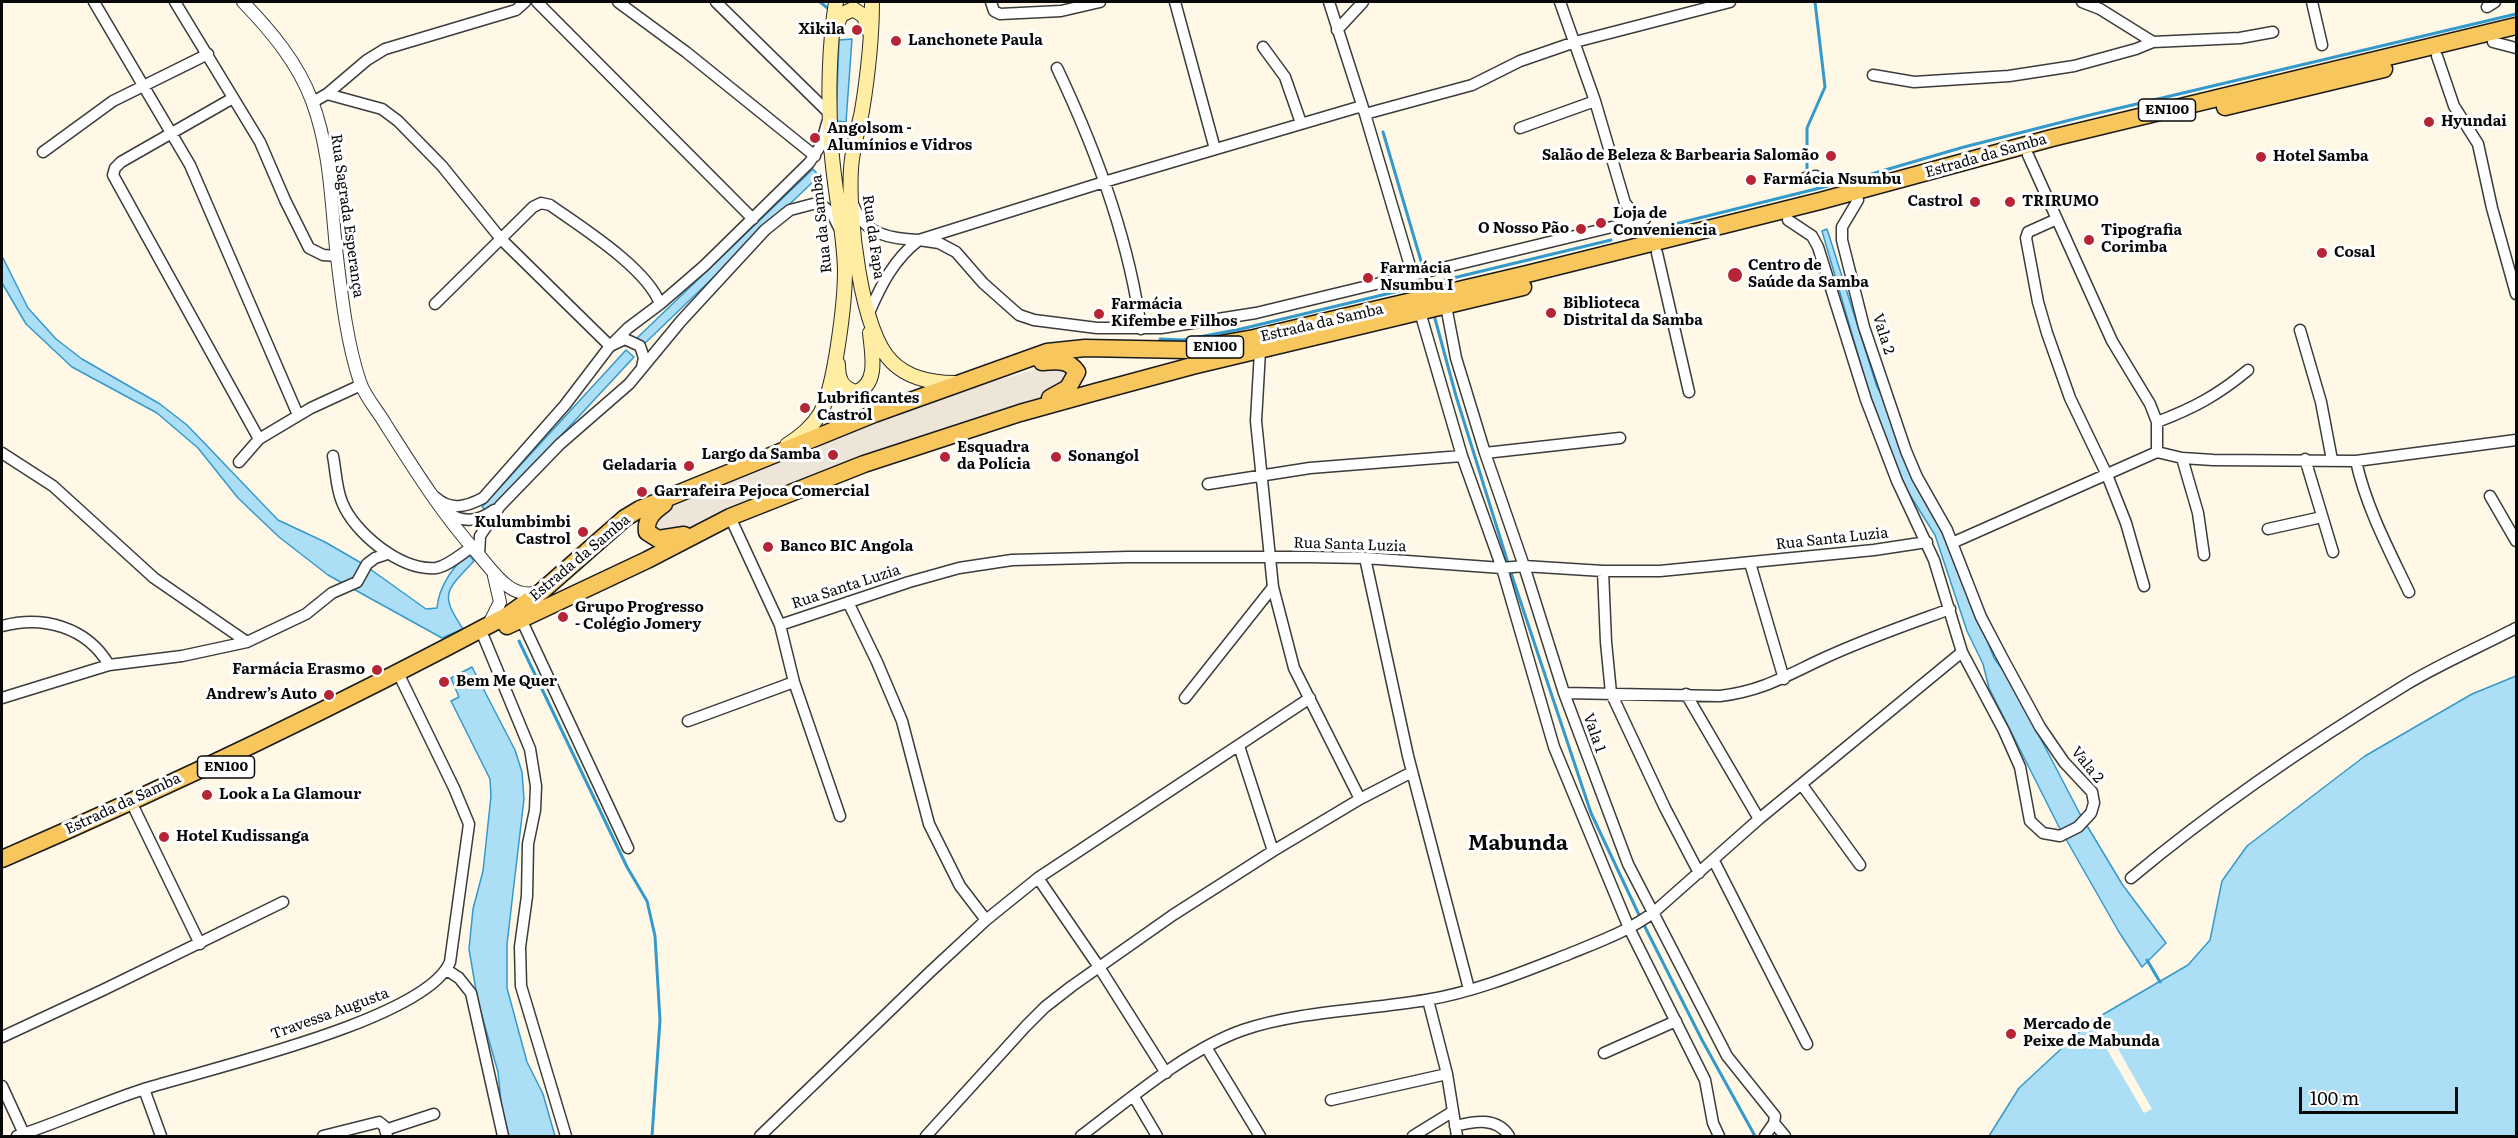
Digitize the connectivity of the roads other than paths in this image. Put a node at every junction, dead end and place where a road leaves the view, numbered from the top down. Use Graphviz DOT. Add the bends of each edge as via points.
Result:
graph roads {
  1 [pos="94,2"];
  2 [pos="175,2"];
  3 [pos="243,2"];
  4 [pos="525,2"];
  5 [pos="537,2"];
  6 [pos="618,2"];
  7 [pos="716,2"];
  8 [pos="836,2"];
  9 [pos="872,2"];
  10 [pos="991,2"];
  11 [pos="1100,2"];
  12 [pos="1175,2"];
  13 [pos="1329,2"];
  14 [pos="1363,2"];
  15 [pos="1560,2"];
  16 [pos="1730,2"];
  17 [pos="2082,2"];
  18 [pos="2312,2"];
  19 [pos="1684,7"];
  20 [pos="2517,26"];
  21 [pos="1337,30"];
  22 [pos="2273,32"];
  23 [pos="2517,37"];
  24 [pos="1575,42"];
  25 [pos="2153,42"];
  26 [pos="2493,42"];
  27 [pos="2322,45"];
  28 [pos="1263,47"];
  29 [pos="2517,48"];
  30 [pos="208,54"];
  31 [pos="832,54"];
  32 [pos="870,54"];
  33 [pos="2436,56"];
  34 [pos="1057,68"];
  35 [pos="1873,75"];
  36 [pos="142,85"];
  37 [pos="327,94"];
  38 [pos="233,98"];
  39 [pos="1595,101"];
  40 [pos="313,102"];
  41 [pos="829,106"];
  42 [pos="1364,110"];
  43 [pos="1301,123"];
  44 [pos="1520,128"];
  45 [pos="170,133"];
  46 [pos="1215,149"];
  47 [pos="43,152"];
  48 [pos="2028,155"];
  49 [pos="815,156"];
  50 [pos="1104,182"];
  51 [pos="851,183"];
  52 [pos="1858,200"];
  53 [pos="1625,203"];
  54 [pos="753,219"];
  55 [pos="1788,219"];
  56 [pos="2057,219"];
  57 [pos="1609,228"];
  58 [pos="842,237"];
  59 [pos="501,240"];
  60 [pos="920,240"];
  61 [pos="1657,253"];
  62 [pos="337,256"];
  63 [pos="1413,276"];
  64 [pos="2517,294"];
  65 [pos="435,304"];
  66 [pos="660,304"];
  67 [pos="1446,306"];
  68 [pos="1420,312"];
  69 [pos="869,313"];
  70 [pos="840,325"];
  71 [pos="1141,328"];
  72 [pos="2300,330"];
  73 [pos="610,346"];
  74 [pos="1260,351"];
  75 [pos="1005,366"];
  76 [pos="2248,370"];
  77 [pos="641,371"];
  78 [pos="961,383"];
  79 [pos="361,384"];
  80 [pos="1689,392"];
  81 [pos="1020,413"];
  82 [pos="298,415"];
  83 [pos="2157,422"];
  84 [pos="1620,438"];
  85 [pos="259,439"];
  86 [pos="2517,440"];
  87 [pos="2157,452"];
  88 [pos="2,453"];
  89 [pos="1485,453"];
  90 [pos="772,454"];
  91 [pos="333,456"];
  92 [pos="1462,456"];
  93 [pos="2182,458"];
  94 [pos="2305,459"];
  95 [pos="2332,460"];
  96 [pos="2356,461"];
  97 [pos="239,462"];
  98 [pos="2107,475"];
  99 [pos="1260,476"];
  100 [pos="1208,484"];
  101 [pos="685,489"];
  102 [pos="427,490"];
  103 [pos="2490,496"];
  104 [pos="500,506"];
  105 [pos="443,510"];
  106 [pos="730,517"];
  107 [pos="2322,517"];
  108 [pos="705,528"];
  109 [pos="2268,529"];
  110 [pos="2517,541"];
  111 [pos="1927,542"];
  112 [pos="1952,543"];
  113 [pos="476,552"];
  114 [pos="2333,552"];
  115 [pos="387,554"];
  116 [pos="2204,555"];
  117 [pos="1365,558"];
  118 [pos="1269,559"];
  119 [pos="1750,563"];
  120 [pos="1523,566"];
  121 [pos="1505,568"];
  122 [pos="1603,571"];
  123 [pos="493,572"];
  124 [pos="2144,586"];
  125 [pos="1273,588"];
  126 [pos="542,591"];
  127 [pos="2409,592"];
  128 [pos="848,602"];
  129 [pos="1950,609"];
  130 [pos="521,619"];
  131 [pos="780,625"];
  132 [pos="2,626"];
  133 [pos="2517,628"];
  134 [pos="479,635"];
  135 [pos="247,642"];
  136 [pos="1962,652"];
  137 [pos="445,653"];
  138 [pos="109,664"];
  139 [pos="402,679"];
  140 [pos="1784,679"];
  141 [pos="794,682"];
  142 [pos="1564,693"];
  143 [pos="1611,693"];
  144 [pos="1686,694"];
  145 [pos="2,698"];
  146 [pos="1185,698"];
  147 [pos="1310,698"];
  148 [pos="688,721"];
  149 [pos="1239,746"];
  150 [pos="1412,772"];
  151 [pos="1802,785"];
  152 [pos="1360,799"];
  153 [pos="135,810"];
  154 [pos="840,816"];
  155 [pos="1759,819"];
  156 [pos="628,848"];
  157 [pos="1273,851"];
  158 [pos="2,859"];
  159 [pos="1714,861"];
  160 [pos="1860,865"];
  161 [pos="2,870"];
  162 [pos="1699,873"];
  163 [pos="1038,878"];
  164 [pos="2131,878"];
  165 [pos="283,902"];
  166 [pos="1651,915"];
  167 [pos="987,920"];
  168 [pos="1632,926"];
  169 [pos="200,944"];
  170 [pos="1100,967"];
  171 [pos="447,970"];
  172 [pos="1469,989"];
  173 [pos="1428,1000"];
  174 [pos="1676,1021"];
  175 [pos="2,1037"];
  176 [pos="1806,1044"];
  177 [pos="1206,1047"];
  178 [pos="1604,1053"];
  179 [pos="1166,1073"];
  180 [pos="1447,1074"];
  181 [pos="2,1086"];
  182 [pos="144,1089"];
  183 [pos="1134,1097"];
  184 [pos="1331,1100"];
  185 [pos="1452,1112"];
  186 [pos="434,1114"];
  187 [pos="1774,1123"];
  188 [pos="1456,1131"];
  189 [pos="386,1133"];
  190 [pos="22,1136"];
  191 [pos="161,1137"];
  192 [pos="323,1137"];
  193 [pos="503,1137"];
  194 [pos="566,1137"];
  195 [pos="760,1137"];
  196 [pos="926,1137"];
  197 [pos="1081,1137"];
  198 [pos="1157,1137"];
  199 [pos="1260,1137"];
  200 [pos="1413,1137"];
  201 [pos="1509,1137"];
  202 [pos="1719,1137"];
  203 [pos="1765,1137"];
  204 [pos="1785,1137"];
  1 -- 36 [label="street"];
  2 -- 30 [label="street"];
  3 -- 40 [label="street, Rua Sagrada Esperança" via="279,42"];
  4 -- 37 [label="street" via="516,10 376,53"];
  5 -- 54 [label="street"];
  6 -- 49 [label="street"];
  7 -- 41 [label="street"];
  8 -- 31 [label="main road, Rua da Samba"];
  9 -- 32 [label="main road, Rua da Fapa"];
  10 -- 11 [label="street" via="994,11 1003,14 1061,11"];
  12 -- 46 [label="street"];
  13 -- 21 [label="street"];
  14 -- 21 [label="street"];
  15 -- 24 [label="street"];
  16 -- 19 [label="street"];
  17 -- 25 [label="street"];
  18 -- 27 [label="street"];
  19 -- 24 [label="street"];
  20 -- 75 [label="main road, Estrada da Samba / EN100" via="2052,138 1527,274 1233,343 1187,350 1068,349"];
  21 -- 42 [label="street"];
  22 -- 25 [label="street" via="2240,38"];
  23 -- 26 [label="main road, Estrada da Samba / EN100"];
  24 -- 39 [label="street"];
  24 -- 42 [label="street" via="1520,61 1472,85"];
  25 -- 35 [label="street" via="2074,66 2009,76 1914,82"];
  26 -- 29 [label="street"];
  26 -- 33 [label="main road, Estrada da Samba / EN100"];
  28 -- 43 [label="street" via="1285,77"];
  30 -- 36 [label="street"];
  30 -- 38 [label="street"];
  31 -- 32 [label="main road" via="838,21 853,9 867,22"];
  31 -- 41 [label="main road, Rua da Samba"];
  32 -- 51 [label="main road, Rua da Fapa"];
  33 -- 48 [label="main road, Estrada da Samba / EN100"];
  33 -- 64 [label="street" via="2454,106 2478,144"];
  34 -- 50 [label="street"];
  36 -- 45 [label="street"];
  36 -- 47 [label="street" via="113,101"];
  37 -- 40 [label="street"];
  37 -- 59 [label="street" via="382,109 398,121 442,166"];
  38 -- 45 [label="street"];
  38 -- 62 [label="street" via="260,142 309,248"];
  39 -- 44 [label="street"];
  39 -- 53 [label="street"];
  40 -- 62 [label="street, Rua Sagrada Esperança" via="330,178"];
  41 -- 49 [label="street" via="826,132"];
  41 -- 58 [label="main road, Rua da Samba"];
  42 -- 43 [label="street"];
  42 -- 63 [label="street"];
  43 -- 46 [label="street"];
  45 -- 82 [label="street" via="190,165"];
  45 -- 85 [label="street" via="121,162 113,175"];
  46 -- 50 [label="street"];
  48 -- 52 [label="main road, Estrada da Samba / EN100"];
  48 -- 56 [label="street"];
  49 -- 54 [label="street"];
  50 -- 60 [label="street"];
  50 -- 71 [label="street" via="1130,268"];
  51 -- 60 [label="street" via="854,208 869,228 893,238"];
  51 -- 69 [label="main road, Rua da Fapa" via="853,229"];
  52 -- 55 [label="main road, Estrada da Samba / EN100"];
  52 -- 112 [label="street, Vala 2" via="1842,227 1842,240 1864,327 1906,451"];
  53 -- 57 [label="street"];
  53 -- 57 [label="street" via="1637,217 1645,219"];
  54 -- 66 [label="street"];
  55 -- 61 [label="main road, Estrada da Samba / EN100"];
  55 -- 111 [label="street, Vala 2" via="1812,236 1818,247 1866,400 1897,481"];
  56 -- 83 [label="street" via="2112,341"];
  56 -- 98 [label="street" via="2028,232 2032,275 2070,399"];
  57 -- 63 [label="street, Estrada da Samba"];
  58 -- 70 [label="main road, Rua da Samba" via="845,271"];
  58 -- 77 [label="street" via="836,219 820,204 790,210 722,275"];
  59 -- 65 [label="street"];
  59 -- 66 [label="street" via="537,204 550,205 634,270"];
  59 -- 73 [label="street"];
  60 -- 69 [label="street" via="886,275"];
  60 -- 71 [label="street, Estrada da Samba" via="939,243 956,252 983,283 1020,315 1097,328"];
  61 -- 67 [label="main road, Estrada da Samba / EN100"];
  61 -- 80 [label="street"];
  62 -- 79 [label="street, Rua Sagrada Esperança" via="348,331"];
  63 -- 71 [label="street, Estrada da Samba" via="1219,320"];
  66 -- 73 [label="street"];
  67 -- 68 [label="main road, Estrada da Samba / EN100"];
  67 -- 89 [label="street, Vala 1" via="1456,358"];
  68 -- 74 [label="main road, Estrada da Samba / EN100"];
  68 -- 92 [label="street"];
  69 -- 70 [label="main road" via="873,366 865,388 856,392 847,389 840,379"];
  69 -- 78 [label="main road, Rua da Fapa" via="880,348 898,368 927,381"];
  70 -- 90 [label="main road, Rua da Samba" via="830,389 819,415 799,437"];
  72 -- 95 [label="street" via="2321,402"];
  73 -- 77 [label="street" via="625,339 636,342 643,351"];
  73 -- 102 [label="street" via="565,405 483,498 469,506 450,506"];
  74 -- 81 [label="main road, Estrada da Samba / EN100"];
  74 -- 99 [label="street" via="1256,421"];
  75 -- 78 [label="main road, Estrada da Samba / EN100"];
  75 -- 81 [label="main road" via="1063,361 1077,372 1068,388"];
  76 -- 83 [label="street" via="2195,408"];
  77 -- 104 [label="street" via="560,444"];
  78 -- 90 [label="main road, Estrada da Samba / EN100"];
  79 -- 82 [label="street"];
  79 -- 102 [label="street, Rua Sagrada Esperança"];
  81 -- 106 [label="main road, Estrada da Samba / EN100" via="864,464"];
  82 -- 85 [label="street"];
  83 -- 87 [label="street"];
  84 -- 89 [label="street"];
  85 -- 97 [label="street"];
  86 -- 96 [label="street"];
  87 -- 93 [label="street"];
  87 -- 98 [label="street"];
  88 -- 135 [label="street" via="53,486 154,578"];
  89 -- 120 [label="street, Vala 1"];
  90 -- 101 [label="main road, Estrada da Samba / EN100"];
  91 -- 115 [label="street" via="345,510"];
  92 -- 99 [label="street" via="1310,468"];
  92 -- 121 [label="street"];
  93 -- 94 [label="street"];
  93 -- 116 [label="street" via="2198,513"];
  94 -- 95 [label="street"];
  94 -- 107 [label="street"];
  95 -- 96 [label="street"];
  96 -- 127 [label="street" via="2378,527"];
  98 -- 112 [label="street"];
  98 -- 124 [label="street"];
  99 -- 100 [label="street"];
  99 -- 118 [label="street"];
  101 -- 108 [label="main road" via="649,518 647,532 658,539 674,538"];
  101 -- 126 [label="main road, Estrada da Samba / EN100" via="625,518"];
  102 -- 105 [label="street, Rua Sagrada Esperança"];
  103 -- 110 [label="street"];
  104 -- 105 [label="street" via="477,520 452,516"];
  104 -- 113 [label="street" via="480,536"];
  105 -- 113 [label="street, Rua Sagrada Esperança"];
  106 -- 108 [label="main road, Estrada da Samba / EN100"];
  106 -- 131 [label="street"];
  107 -- 109 [label="street"];
  107 -- 114 [label="street"];
  108 -- 130 [label="main road, Estrada da Samba / EN100"];
  111 -- 119 [label="street, Rua Santa Luzia"];
  111 -- 129 [label="street, Vala 2"];
  112 -- 136 [label="street, Vala 2" via="1981,617 2040,727 2064,762 2092,792 2091,813 2070,832 2061,836 2043,833 2030,821 2020,767"];
  113 -- 115 [label="street" via="436,568"];
  113 -- 123 [label="street, Rua Sagrada Esperança"];
  115 -- 135 [label="street" via="380,555 346,587 306,614"];
  117 -- 118 [label="street, Rua Santa Luzia"];
  117 -- 121 [label="street, Rua Santa Luzia"];
  117 -- 150 [label="street"];
  118 -- 125 [label="street"];
  118 -- 128 [label="street, Rua Santa Luzia" via="1012,560 958,568"];
  119 -- 122 [label="street, Rua Santa Luzia" via="1660,571"];
  119 -- 140 [label="street"];
  120 -- 121 [label="street, Rua Santa Luzia"];
  120 -- 122 [label="street, Rua Santa Luzia"];
  120 -- 142 [label="street, Vala 1"];
  121 -- 168 [label="street" via="1554,747"];
  122 -- 143 [label="street"];
  123 -- 126 [label="street, Rua Sagrada Esperança" via="515,591 530,595"];
  123 -- 134 [label="street" via="500,602"];
  125 -- 146 [label="street"];
  125 -- 147 [label="street" via="1294,668"];
  126 -- 134 [label="main road, Estrada da Samba / EN100"];
  128 -- 131 [label="street, Rua Santa Luzia"];
  128 -- 167 [label="street" via="902,722 929,824 960,886"];
  129 -- 136 [label="street, Vala 2"];
  129 -- 140 [label="street" via="1867,639"];
  130 -- 134 [label="main road, Estrada da Samba / EN100"];
  130 -- 156 [label="street"];
  131 -- 141 [label="street"];
  132 -- 138 [label="street" via="26,623 65,627 92,642"];
  133 -- 164 [label="street" via="2409,684 2344,725 2214,812"];
  134 -- 137 [label="main road, Estrada da Samba / EN100"];
  134 -- 194 [label="street" via="530,749 536,786 520,947 521,986"];
  135 -- 138 [label="street" via="182,656"];
  136 -- 151 [label="street"];
  137 -- 139 [label="main road, Estrada da Samba / EN100"];
  137 -- 158 [label="main road, Estrada da Samba / EN100"];
  138 -- 145 [label="street"];
  139 -- 153 [label="main road, Estrada da Samba / EN100"];
  139 -- 171 [label="street" via="469,824"];
  140 -- 144 [label="street" via="1741,693"];
  141 -- 148 [label="street"];
  141 -- 154 [label="street"];
  142 -- 143 [label="street"];
  142 -- 166 [label="street, Vala 1"];
  143 -- 144 [label="street"];
  143 -- 162 [label="street"];
  144 -- 155 [label="street"];
  147 -- 149 [label="street"];
  147 -- 152 [label="street"];
  149 -- 157 [label="street"];
  149 -- 163 [label="street"];
  150 -- 152 [label="street"];
  150 -- 172 [label="street"];
  151 -- 155 [label="street"];
  151 -- 160 [label="street"];
  152 -- 157 [label="street"];
  153 -- 161 [label="main road, Estrada da Samba / EN100"];
  153 -- 169 [label="street"];
  155 -- 159 [label="street"];
  157 -- 170 [label="street"];
  159 -- 162 [label="street"];
  159 -- 176 [label="street"];
  162 -- 166 [label="street"];
  163 -- 167 [label="street"];
  163 -- 170 [label="street"];
  165 -- 169 [label="street"];
  166 -- 168 [label="street"];
  166 -- 187 [label="street, Vala 1" via="1727,1056 1772,1108"];
  167 -- 195 [label="street"];
  168 -- 172 [label="street"];
  168 -- 174 [label="street"];
  169 -- 175 [label="street"];
  170 -- 179 [label="street"];
  170 -- 196 [label="street" via="1045,1007"];
  171 -- 182 [label="street, Travessa Augusta" via="420,993 382,1013"];
  171 -- 193 [label="street" via="466,985 474,1003"];
  172 -- 173 [label="street"];
  173 -- 177 [label="street" via="1276,1021 1244,1029"];
  173 -- 180 [label="street"];
  174 -- 178 [label="street"];
  174 -- 202 [label="street" via="1705,1080"];
  177 -- 179 [label="street"];
  177 -- 199 [label="street"];
  179 -- 183 [label="street"];
  180 -- 184 [label="street"];
  180 -- 185 [label="street"];
  181 -- 190 [label="street"];
  182 -- 190 [label="street, Travessa Augusta"];
  182 -- 191 [label="street"];
  183 -- 197 [label="street"];
  183 -- 198 [label="street"];
  185 -- 188 [label="street"];
  185 -- 200 [label="street"];
  186 -- 189 [label="street"];
  187 -- 203 [label="street"];
  187 -- 204 [label="street, Vala 1"];
  188 -- 201 [label="street" via="1475,1121 1492,1122"];
  189 -- 192 [label="street" via="379,1122"];
}
